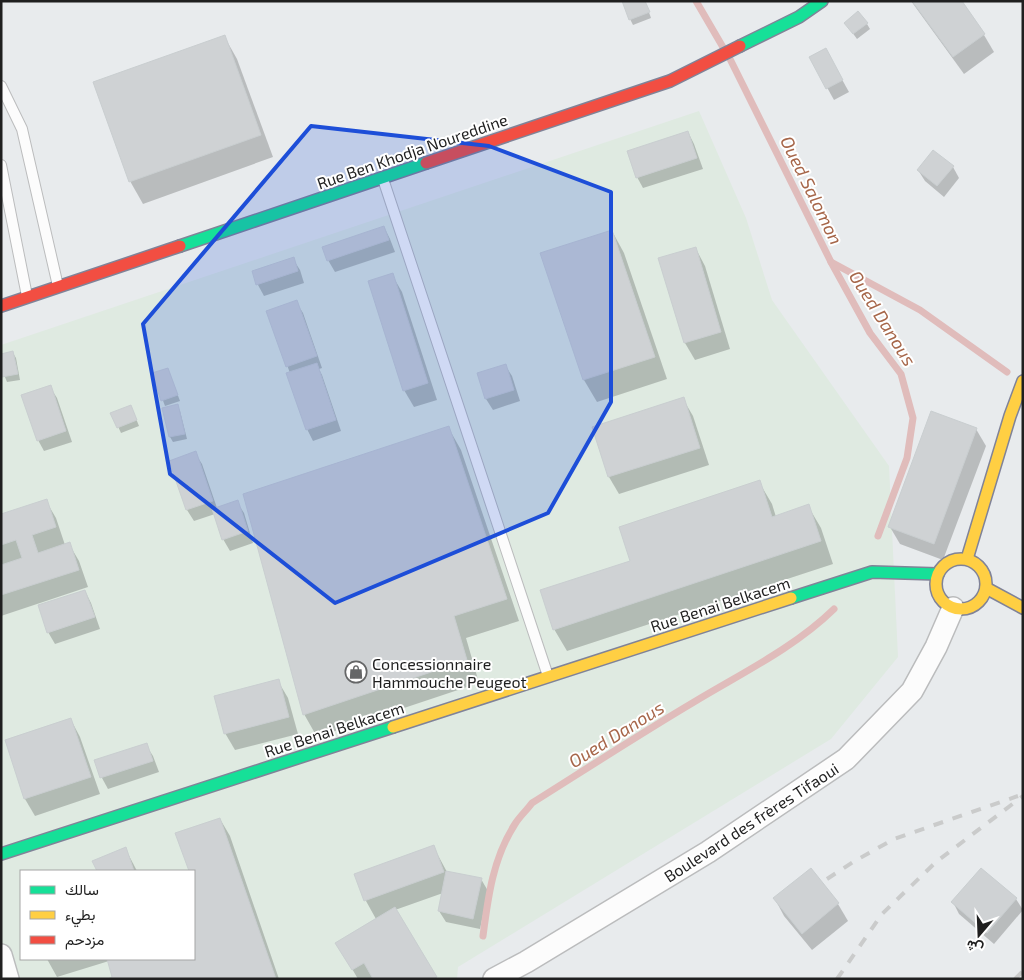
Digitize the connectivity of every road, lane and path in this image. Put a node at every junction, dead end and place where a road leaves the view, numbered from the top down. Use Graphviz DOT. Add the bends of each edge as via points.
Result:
graph roads {
  1 [pos="822,1"];
  2 [pos="1,86"];
  3 [pos="1,165"];
  4 [pos="383,178"];
  5 [pos="58,286"];
  6 [pos="28,297"];
  7 [pos="1,306"];
  8 [pos="1023,381"];
  9 [pos="967,559"];
  10 [pos="938,574"];
  11 [pos="986,588"];
  12 [pos="953,608"];
  13 [pos="1023,608"];
  14 [pos="548,677"];
  15 [pos="1,854"];
  16 [pos="1,955"];
  17 [pos="8,979"];
  18 [pos="494,979"];
  1 -- 4 [label="street, Rue Ben Khodja Noureddine" via="670,81"];
  2 -- 5 [label="lane" via="22,129"];
  3 -- 6 [label="lane"];
  4 -- 5 [label="street, Rue Ben Khodja Noureddine"];
  4 -- 14 [label="lane"];
  5 -- 6 [label="street, Rue Ben Khodja Noureddine"];
  6 -- 7 [label="street, Rue Ben Khodja Noureddine"];
  8 -- 9 [label="street"];
  9 -- 10 [label="street" via="947,563"];
  9 -- 11 [label="street" via="984,573"];
  10 -- 12 [label="street" via="936,590 940,598"];
  10 -- 14 [label="street, Rue Benai Belkacem" via="872,572"];
  11 -- 12 [label="street" via="978,603 970,608"];
  11 -- 13 [label="street"];
  12 -- 18 [label="street, Boulevard des frères Tifaoui" via="912,691 846,759 708,852"];
  14 -- 15 [label="street, Rue Benai Belkacem"];
  16 -- 17 [label="street"];
}
